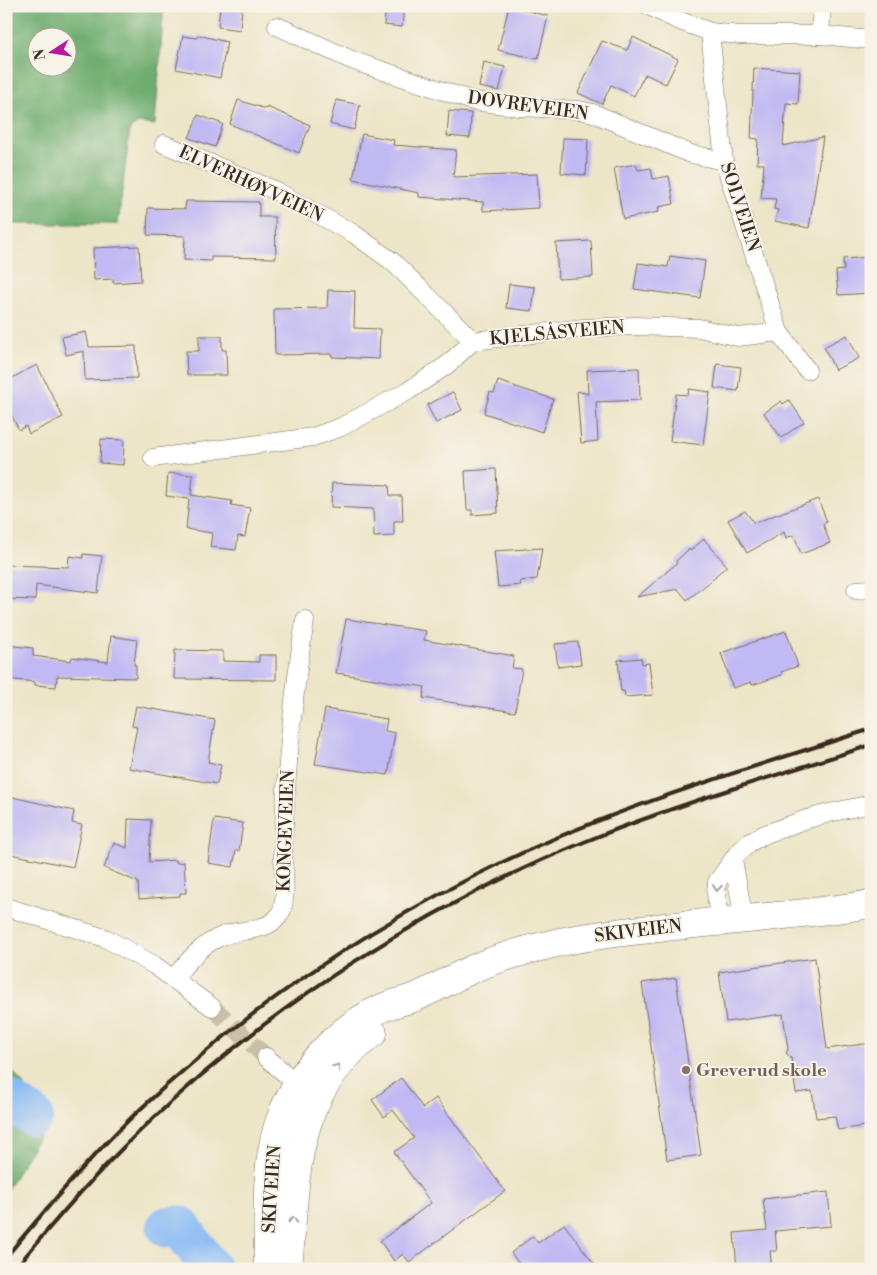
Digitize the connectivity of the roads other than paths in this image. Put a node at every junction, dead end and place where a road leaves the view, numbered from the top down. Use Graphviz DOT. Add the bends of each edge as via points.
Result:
graph roads {
  1 [pos="649,6"];
  2 [pos="822,6"];
  3 [pos="277,26"];
  4 [pos="710,32"];
  5 [pos="820,35"];
  6 [pos="871,40"];
  7 [pos="164,144"];
  8 [pos="724,161"];
  9 [pos="779,332"];
  10 [pos="473,341"];
  11 [pos="807,370"];
  12 [pos="153,458"];
  13 [pos="305,620"];
  14 [pos="871,804"];
  15 [pos="733,860"];
  16 [pos="871,904"];
  17 [pos="6,907"];
  18 [pos="731,920"];
  19 [pos="174,978"];
  20 [pos="212,1007"];
  21 [pos="266,1057"];
  22 [pos="307,1092"];
  23 [pos="268,1269"];
  24 [pos="288,1269"];
  1 -- 4 [label="street"];
  2 -- 5 [label="street"];
  3 -- 8 [label="street, DOVREVEIEN" via="354,61 474,101 593,113 691,154"];
  4 -- 5 [label="street"];
  4 -- 8 [label="street, SOLVEIEN"];
  5 -- 6 [label="street"];
  7 -- 10 [label="street, ELVERHØYVEIEN" via="274,190 354,234 393,262"];
  8 -- 9 [label="street, SOLVEIEN"];
  9 -- 10 [label="street, KJELSÅSVEIEN" via="738,337 699,328 635,326 584,328"];
  9 -- 11 [label="street, SOLVEIEN"];
  10 -- 12 [label="street, KJELSÅSVEIEN" via="447,365 408,391 340,427 313,437"];
  13 -- 19 [label="street, KONGEVEIEN" via="293,703 282,911 267,925 214,940 190,959"];
  14 -- 15 [label="street" via="829,812 763,835 749,843"];
  15 -- 18 [label="street"];
  15 -- 18 [label="street, one-way" via="717,882 716,892"];
  16 -- 18 [label="main road, SKIVEIEN"];
  17 -- 19 [label="street" via="105,938"];
  18 -- 22 [label="main road, SKIVEIEN" via="591,936 476,967 416,997"];
  19 -- 20 [label="street"];
  21 -- 22 [label="street"];
  22 -- 23 [label="main road, SKIVEIEN" via="283,1112 276,1135 269,1189"];
  24 -- 22 [label="main road, SKIVEIEN, one-way" via="296,1171"];
}
